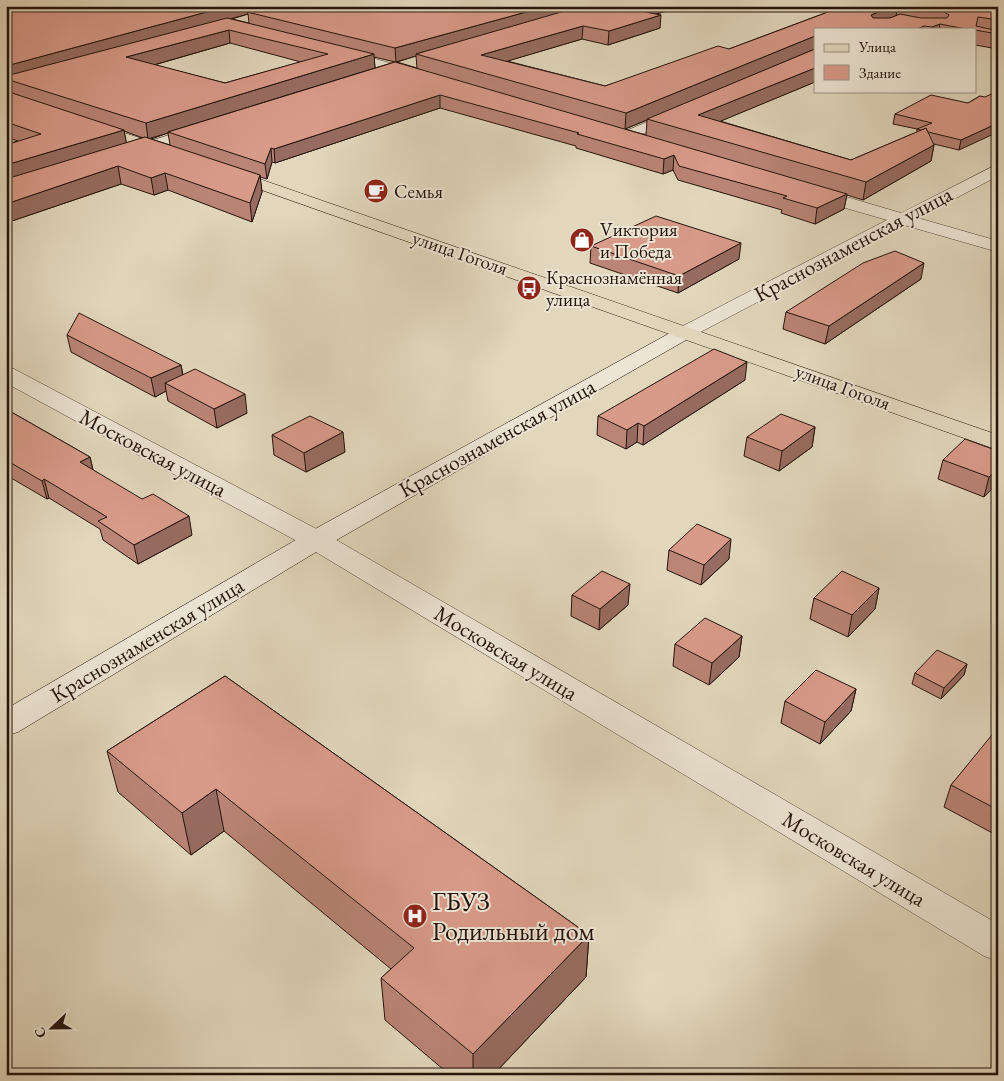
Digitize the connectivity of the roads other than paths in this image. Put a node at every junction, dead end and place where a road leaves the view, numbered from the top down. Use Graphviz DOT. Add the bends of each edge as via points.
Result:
graph roads {
  1 [pos="319,48"];
  2 [pos="425,60"];
  3 [pos="396,68"];
  4 [pos="368,77"];
  5 [pos="434,79"];
  6 [pos="692,107"];
  7 [pos="78,122"];
  8 [pos="219,124"];
  9 [pos="607,130"];
  10 [pos="626,136"];
  11 [pos="645,142"];
  12 [pos="150,146"];
  13 [pos="118,156"];
  14 [pos="188,159"];
  15 [pos="206,165"];
  16 [pos="998,168"];
  17 [pos="796,188"];
  18 [pos="900,220"];
  19 [pos="998,248"];
  20 [pos="686,332"];
  21 [pos="6,374"];
  22 [pos="998,443"];
  23 [pos="316,540"];
  24 [pos="6,724"];
  25 [pos="998,944"];
  1 -- 3 [label="street"];
  2 -- 3 [label="street"];
  3 -- 4 [label="street"];
  3 -- 5 [label="street"];
  6 -- 10 [label="street"];
  7 -- 12 [label="main road"];
  8 -- 12 [label="street"];
  9 -- 10 [label="street"];
  10 -- 11 [label="street"];
  12 -- 13 [label="street"];
  12 -- 14 [label="main road"];
  15 -- 20 [label="main road, улица Гоголя"];
  16 -- 18 [label="street, Краснознаменская улица"];
  17 -- 18 [label="street"];
  18 -- 19 [label="street"];
  18 -- 20 [label="street, Краснознаменская улица"];
  20 -- 22 [label="main road, улица Гоголя"];
  20 -- 23 [label="street, Краснознаменская улица"];
  21 -- 23 [label="street, Московская улица"];
  23 -- 24 [label="street, Краснознаменская улица"];
  23 -- 25 [label="street, Московская улица"];
}
